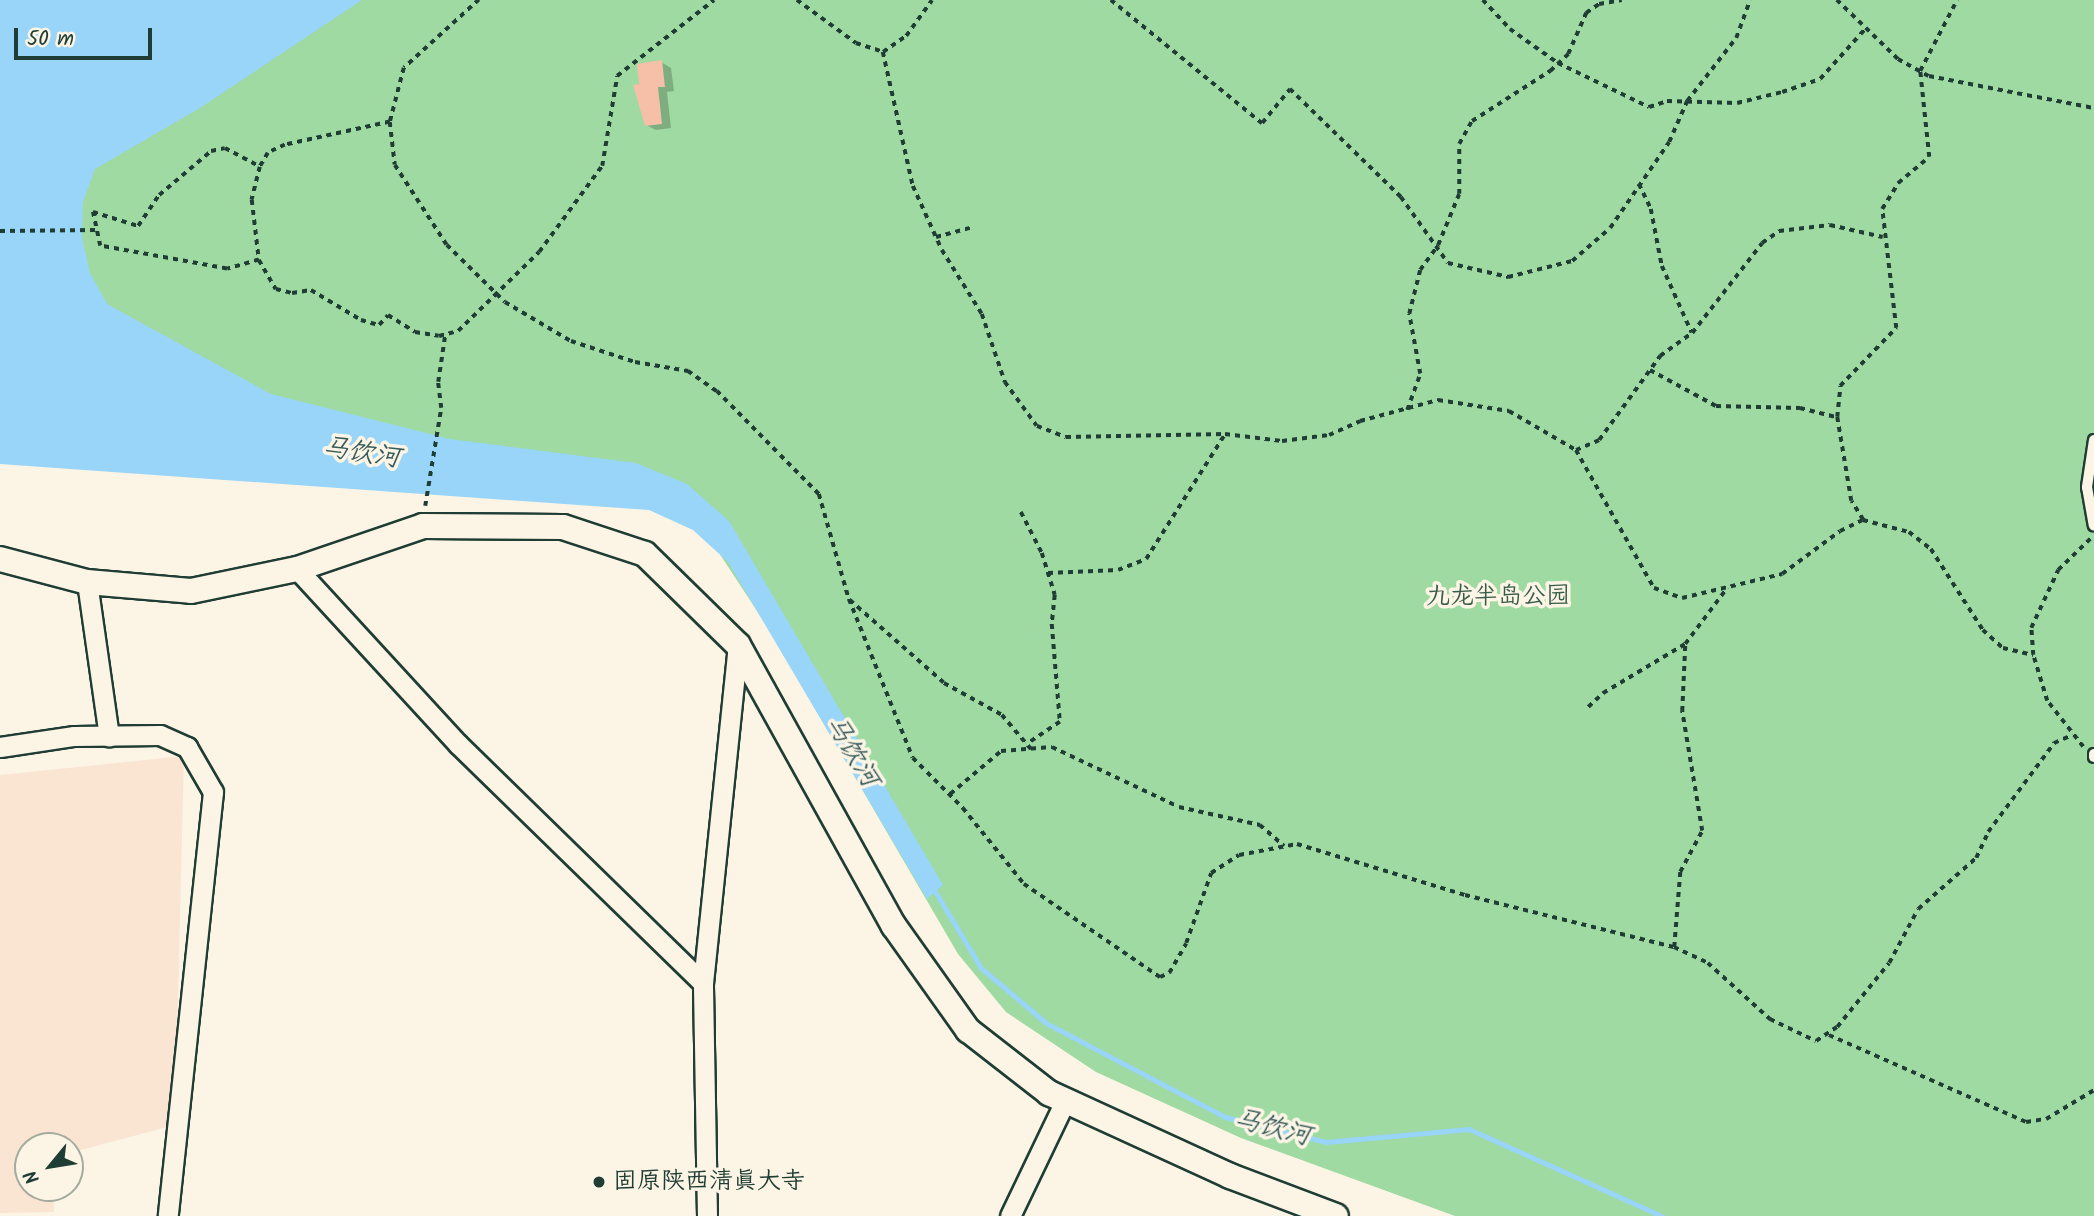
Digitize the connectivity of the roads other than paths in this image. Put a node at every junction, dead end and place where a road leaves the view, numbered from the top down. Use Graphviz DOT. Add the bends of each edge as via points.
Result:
graph roads {
  1 [pos="2094,440"];
  2 [pos="2094,525"];
  3 [pos="0,559"];
  4 [pos="297,569"];
  5 [pos="87,582"];
  6 [pos="738,645"];
  7 [pos="109,736"];
  8 [pos="0,747"];
  9 [pos="703,983"];
  10 [pos="1065,1101"];
  11 [pos="168,1216"];
  12 [pos="707,1216"];
  13 [pos="1010,1216"];
  14 [pos="1336,1216"];
  1 -- 2 [label="lane" via="2087,487"];
  3 -- 5 [label="street"];
  4 -- 5 [label="street" via="191,591"];
  4 -- 6 [label="street" via="423,526 563,527 645,554"];
  4 -- 9 [label="street" via="458,744"];
  5 -- 7 [label="street"];
  6 -- 9 [label="street"];
  6 -- 10 [label="street" via="894,926 968,1030"];
  7 -- 8 [label="street"];
  7 -- 11 [label="street" via="160,735 187,747 213,792"];
  9 -- 12 [label="street"];
  10 -- 13 [label="street"];
  10 -- 14 [label="street" via="1230,1176"];
}
